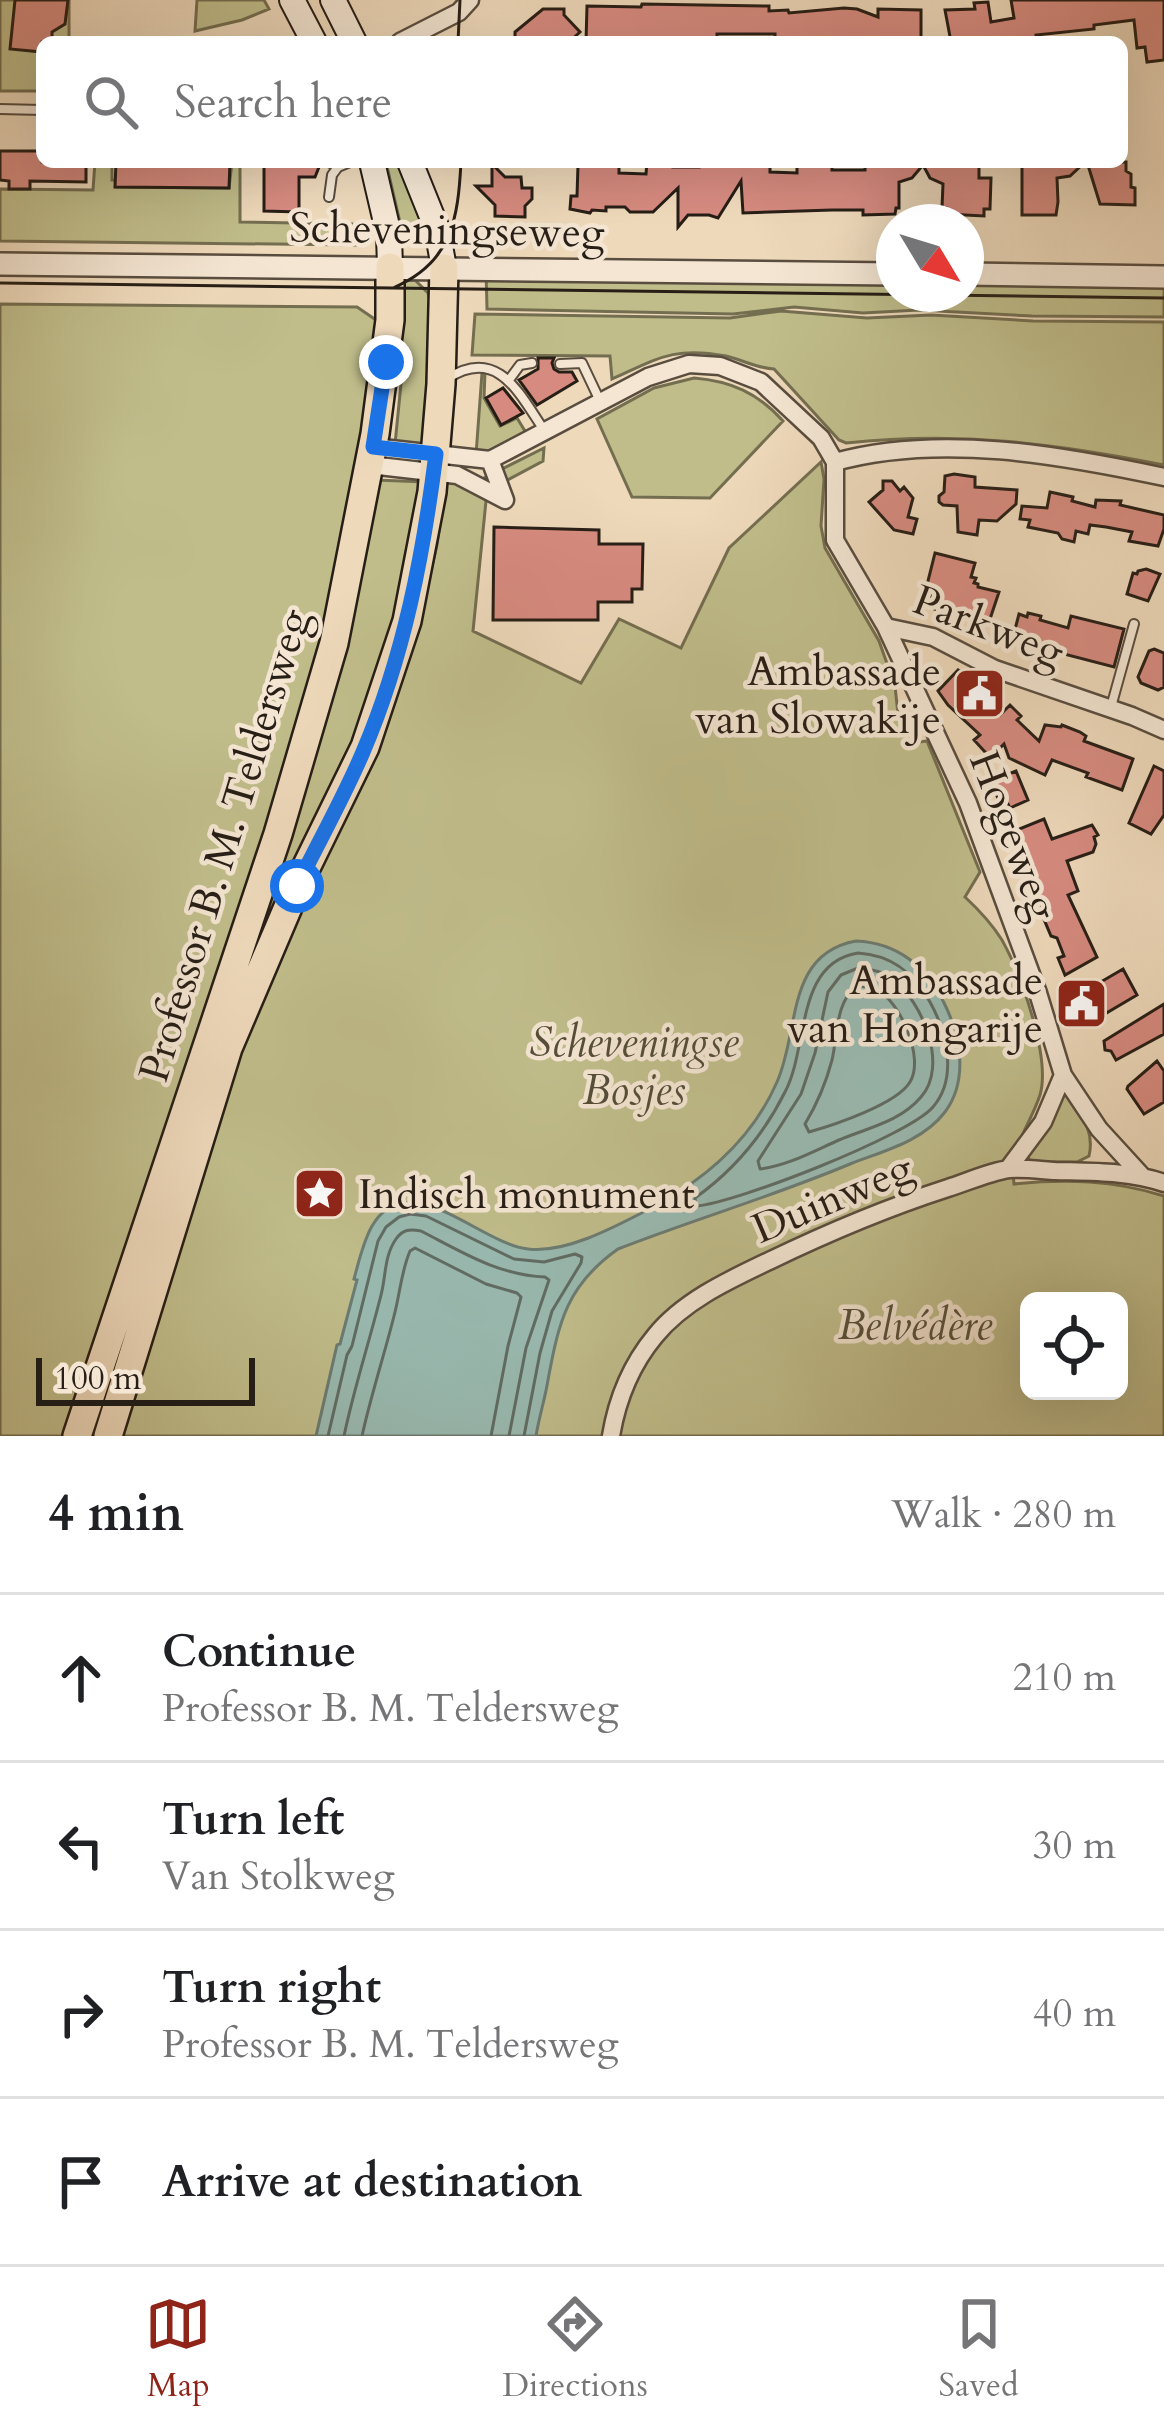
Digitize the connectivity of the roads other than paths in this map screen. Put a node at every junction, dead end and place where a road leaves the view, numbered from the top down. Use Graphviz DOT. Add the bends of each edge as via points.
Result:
graph roads {
  1 [pos="292,0"];
  2 [pos="333,0"];
  3 [pos="448,0"];
  4 [pos="470,0"];
  5 [pos="425,30"];
  6 [pos="311,36"];
  7 [pos="351,36"];
  8 [pos="412,36"];
  9 [pos="0,109"];
  10 [pos="36,110"];
  11 [pos="333,168"];
  12 [pos="372,168"];
  13 [pos="412,168"];
  14 [pos="329,197"];
  15 [pos="0,264"];
  16 [pos="390,267"];
  17 [pos="444,268"];
  18 [pos="876,274"];
  19 [pos="984,274"];
  20 [pos="1164,277"];
  21 [pos="532,363"];
  22 [pos="560,364"];
  23 [pos="509,380"];
  24 [pos="441,384"];
  25 [pos="601,403"];
  26 [pos="545,432"];
  27 [pos="372,456"];
  28 [pos="490,460"];
  29 [pos="835,462"];
  30 [pos="435,463"];
  31 [pos="1164,478"];
  32 [pos="1134,624"];
  33 [pos="886,627"];
  34 [pos="1110,709"];
  35 [pos="1164,730"];
  36 [pos="1063,1075"];
  37 [pos="1008,1169"];
  38 [pos="1142,1176"];
  39 [pos="1164,1183"];
  40 [pos="77,1436"];
  41 [pos="109,1436"];
  42 [pos="611,1436"];
  1 -- 6 [label="main road"];
  2 -- 7 [label="main road"];
  3 -- 5 [label="street"];
  4 -- 5 [label="street"];
  5 -- 8 [label="street"];
  9 -- 10 [label="lane"];
  11 -- 14 [label="lane"];
  12 -- 16 [label="main road"];
  13 -- 17 [label="main road"];
  15 -- 16 [label="street, Scheveningseweg"];
  16 -- 17 [label="street, Scheveningseweg"];
  16 -- 27 [label="main road, Professor B. M. Teldersweg"];
  17 -- 18 [label="street, Scheveningseweg"];
  17 -- 24 [label="main road, Professor B. M. Teldersweg"];
  19 -- 20 [label="street"];
  21 -- 23 [label="lane"];
  22 -- 25 [label="lane" via="582,364"];
  23 -- 24 [label="lane" via="491,369 469,370"];
  23 -- 26 [label="lane"];
  24 -- 30 [label="main road, Professor B. M. Teldersweg"];
  25 -- 26 [label="street"];
  25 -- 29 [label="street" via="689,364 720,366 761,382 821,438"];
  26 -- 28 [label="street"];
  27 -- 30 [label="street"];
  27 -- 40 [label="main road, Professor B. M. Teldersweg" via="310,729"];
  28 -- 30 [label="street"];
  28 -- 30 [label="street" via="505,500"];
  29 -- 31 [label="street" via="952,448"];
  29 -- 33 [label="street, Parkweg" via="836,540"];
  30 -- 41 [label="main road, Professor B. M. Teldersweg" via="398,652 365,747 228,1048"];
  32 -- 34 [label="lane"];
  33 -- 34 [label="street, Parkweg" via="933,637 995,669"];
  33 -- 36 [label="street, Hogeweg" via="968,802"];
  34 -- 35 [label="street, Parkweg"];
  36 -- 37 [label="street" via="1043,1122"];
  36 -- 38 [label="street, Hogeweg"];
  37 -- 38 [label="street, Duinweg"];
  37 -- 42 [label="street, Duinweg" via="884,1209 679,1312 637,1362"];
  38 -- 39 [label="street, Duinweg"];
}
